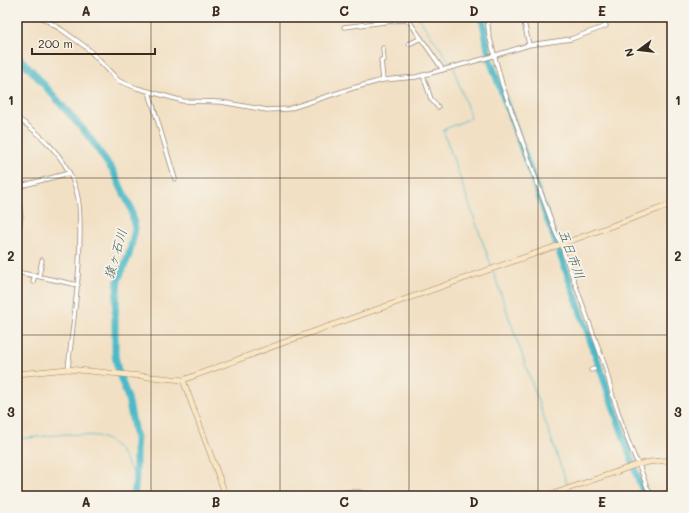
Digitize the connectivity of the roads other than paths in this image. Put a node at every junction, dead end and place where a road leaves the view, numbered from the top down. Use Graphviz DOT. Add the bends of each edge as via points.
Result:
graph roads {
  1 [pos="42,17"];
  2 [pos="486,17"];
  3 [pos="523,17"];
  4 [pos="603,17"];
  5 [pos="344,27"];
  6 [pos="421,38"];
  7 [pos="409,44"];
  8 [pos="529,45"];
  9 [pos="383,48"];
  10 [pos="494,55"];
  11 [pos="444,70"];
  12 [pos="423,76"];
  13 [pos="383,80"];
  14 [pos="149,92"];
  15 [pos="438,107"];
  16 [pos="17,118"];
  17 [pos="69,173"];
  18 [pos="175,179"];
  19 [pos="17,186"];
  20 [pos="672,204"];
  21 [pos="17,244"];
  22 [pos="560,244"];
  23 [pos="42,260"];
  24 [pos="17,272"];
  25 [pos="37,276"];
  26 [pos="33,282"];
  27 [pos="78,285"];
  28 [pos="68,369"];
  29 [pos="17,374"];
  30 [pos="183,380"];
  31 [pos="672,460"];
  32 [pos="638,465"];
  33 [pos="346,492"];
  34 [pos="360,492"];
  35 [pos="226,496"];
  36 [pos="547,496"];
  37 [pos="652,496"];
  1 -- 14 [label="street" via="87,48 119,81"];
  2 -- 10 [label="street"];
  3 -- 8 [label="street"];
  4 -- 8 [label="street" via="606,26 576,38"];
  5 -- 6 [label="street" via="409,21"];
  6 -- 7 [label="street"];
  6 -- 11 [label="street"];
  8 -- 10 [label="street"];
  9 -- 13 [label="street"];
  10 -- 11 [label="street"];
  10 -- 22 [label="street" via="502,84"];
  11 -- 12 [label="street"];
  12 -- 13 [label="street"];
  12 -- 15 [label="street" via="431,99"];
  13 -- 14 [label="street" via="288,109 267,110 221,102 183,101"];
  14 -- 18 [label="street"];
  16 -- 17 [label="street" via="55,151"];
  17 -- 19 [label="street"];
  17 -- 27 [label="street" via="78,198"];
  19 -- 21 [label="street" via="20,217"];
  20 -- 22 [label="street"];
  22 -- 30 [label="street"];
  22 -- 32 [label="street"];
  23 -- 25 [label="street"];
  24 -- 25 [label="street"];
  25 -- 26 [label="street"];
  25 -- 27 [label="street"];
  27 -- 28 [label="street"];
  28 -- 29 [label="street"];
  28 -- 30 [label="street"];
  30 -- 35 [label="street"];
  31 -- 32 [label="street"];
  32 -- 36 [label="street"];
  32 -- 37 [label="street"];
  33 -- 34 [label="street"];
}
